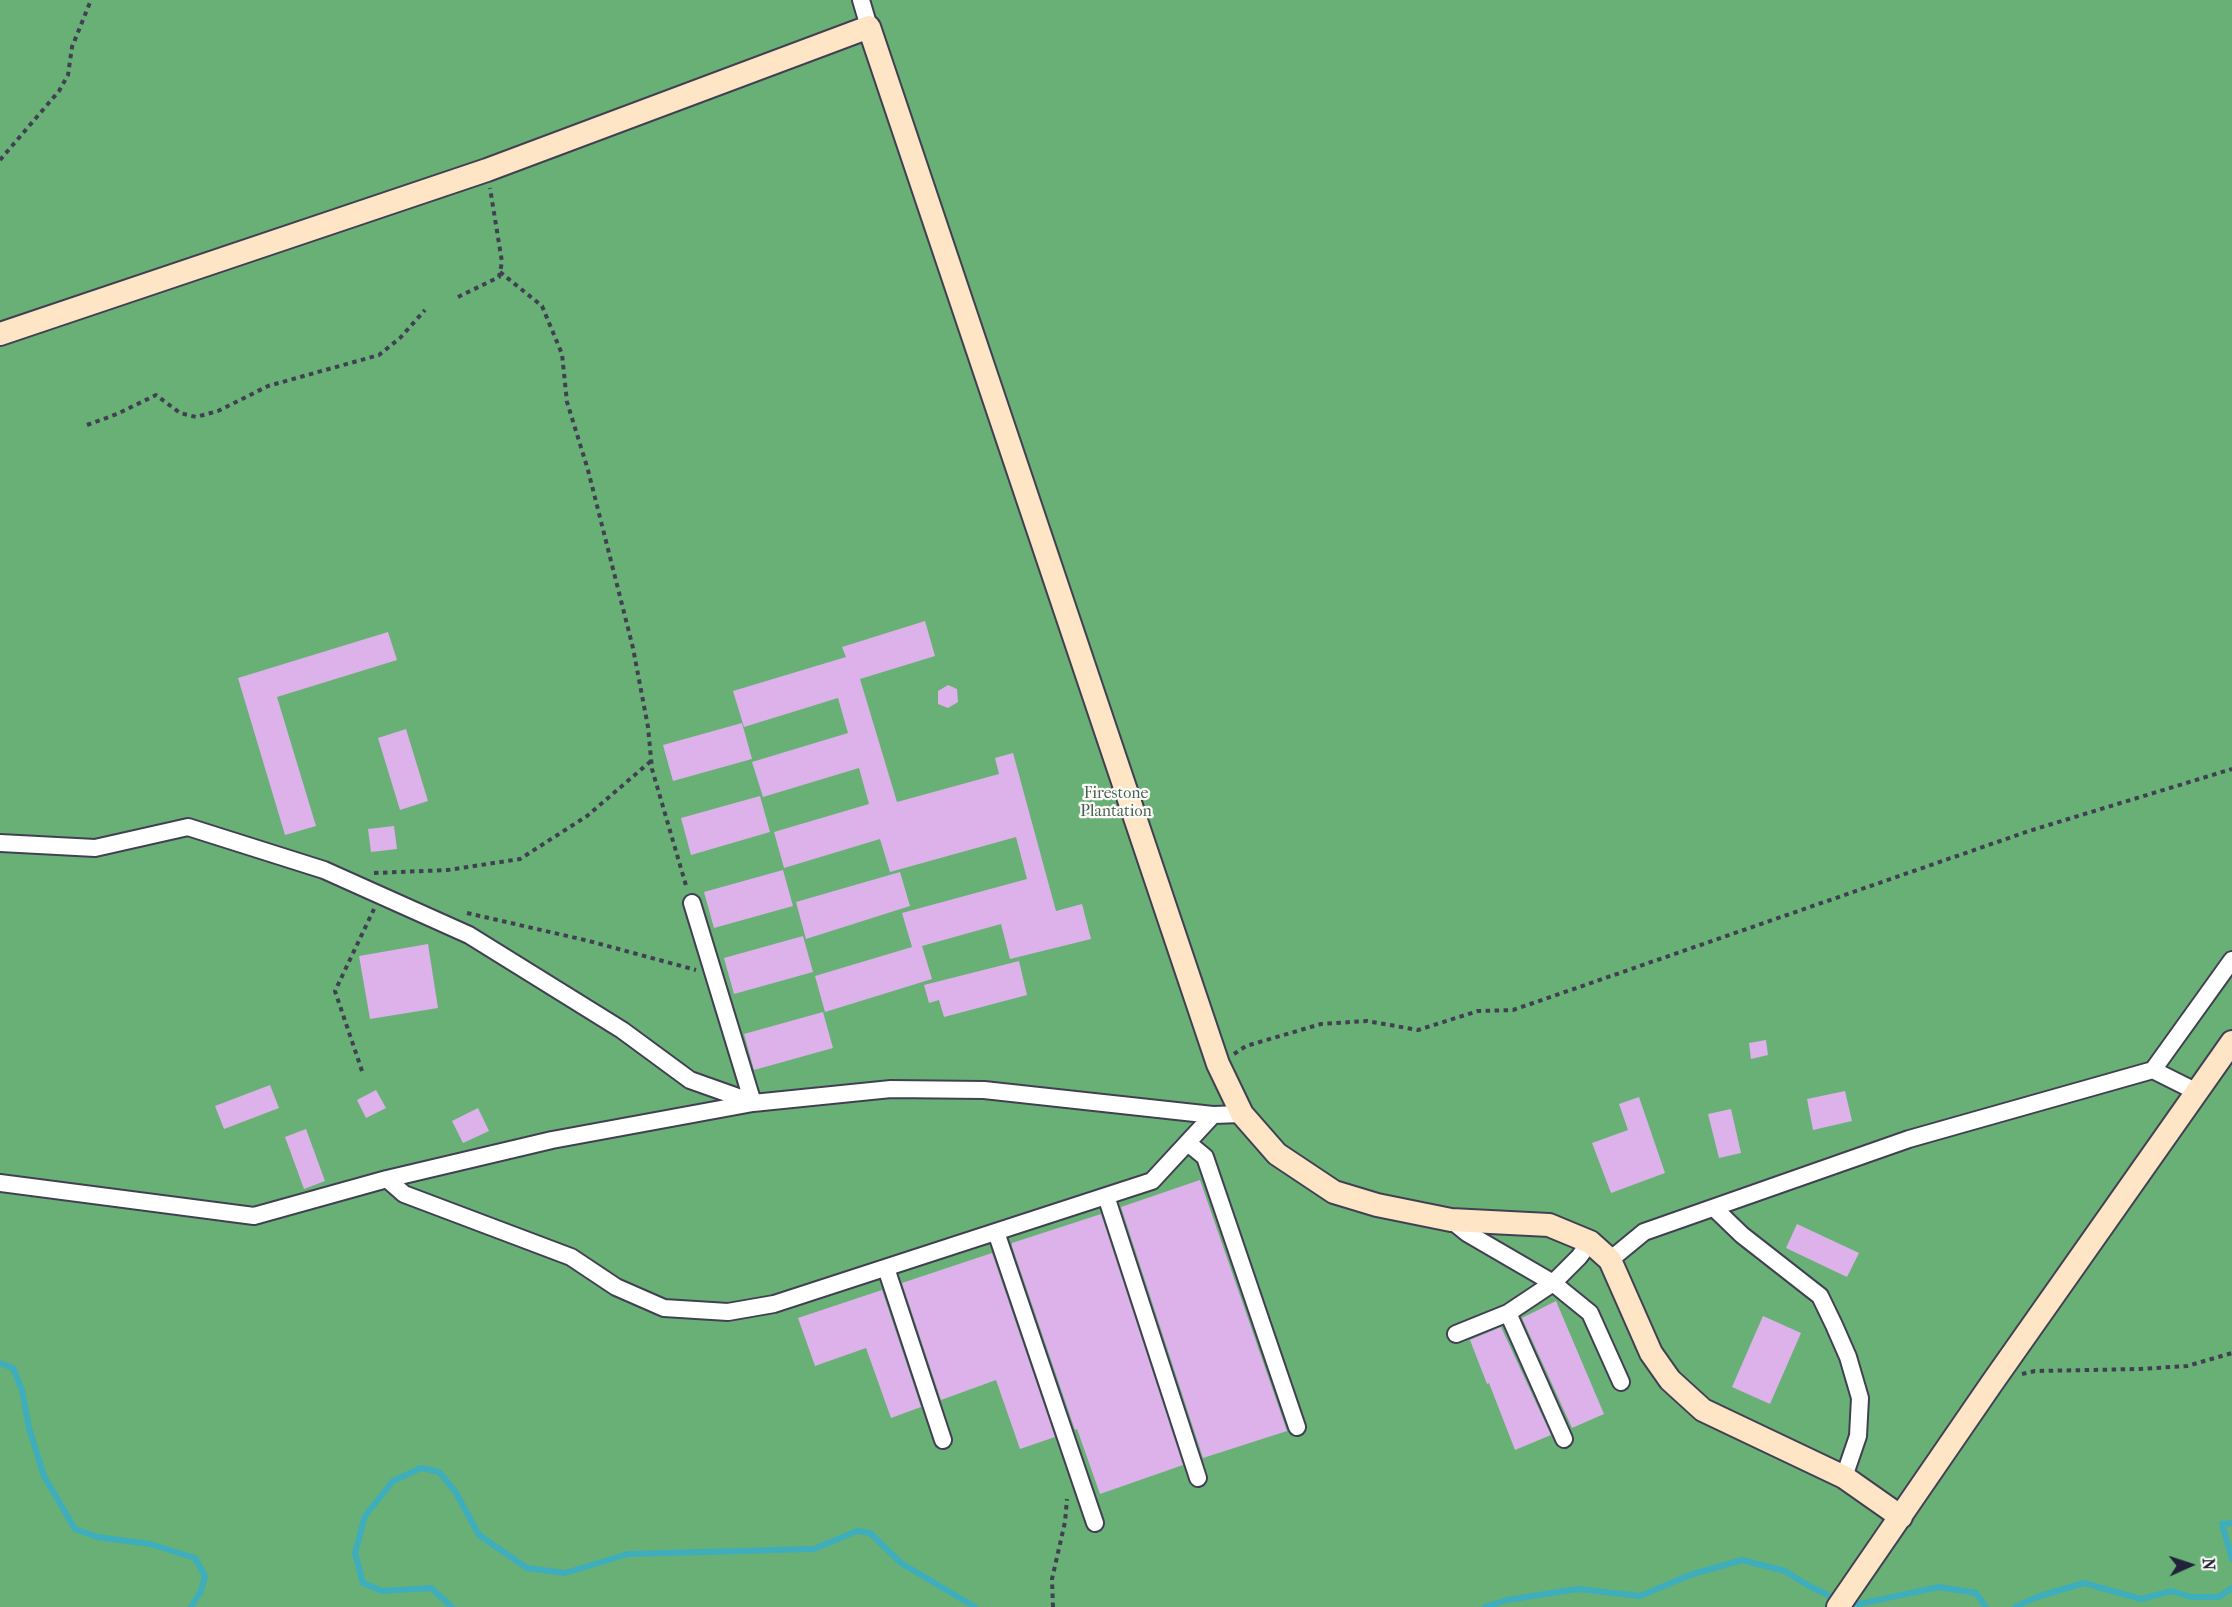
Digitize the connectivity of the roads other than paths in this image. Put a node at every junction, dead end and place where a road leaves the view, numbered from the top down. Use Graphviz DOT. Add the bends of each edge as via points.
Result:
graph roads {
  1 [pos="861,0"];
  2 [pos="869,27"];
  3 [pos="0,334"];
  4 [pos="0,843"];
  5 [pos="692,903"];
  6 [pos="2232,960"];
  7 [pos="2232,1042"];
  8 [pos="2153,1070"];
  9 [pos="2197,1092"];
  10 [pos="753,1103"];
  11 [pos="1242,1114"];
  12 [pos="1213,1115"];
  13 [pos="1188,1143"];
  14 [pos="387,1179"];
  15 [pos="0,1183"];
  16 [pos="1106,1196"];
  17 [pos="1714,1208"];
  18 [pos="1451,1220"];
  19 [pos="996,1232"];
  20 [pos="1590,1242"];
  21 [pos="1610,1260"];
  22 [pos="886,1268"];
  23 [pos="1553,1283"];
  24 [pos="1508,1313"];
  25 [pos="1456,1334"];
  26 [pos="1621,1382"];
  27 [pos="1297,1427"];
  28 [pos="1564,1439"];
  29 [pos="943,1440"];
  30 [pos="1844,1477"];
  31 [pos="1198,1478"];
  32 [pos="1901,1517"];
  33 [pos="1095,1523"];
  34 [pos="1838,1607"];
  1 -- 2 [label="street"];
  2 -- 3 [label="street" via="487,170"];
  2 -- 11 [label="street" via="1218,1064"];
  4 -- 10 [label="street" via="95,848 188,827 324,870 469,935 622,1030 690,1080"];
  5 -- 10 [label="street"];
  6 -- 8 [label="street"];
  7 -- 9 [label="street"];
  8 -- 9 [label="street"];
  8 -- 17 [label="street" via="1910,1138"];
  9 -- 32 [label="street"];
  10 -- 12 [label="street" via="891,1089 984,1089"];
  10 -- 14 [label="street" via="552,1140"];
  11 -- 12 [label="street"];
  11 -- 18 [label="street" via="1277,1154 1334,1192"];
  12 -- 13 [label="street"];
  13 -- 16 [label="street" via="1152,1181"];
  13 -- 27 [label="street" via="1204,1157"];
  14 -- 15 [label="street" via="254,1216"];
  14 -- 22 [label="street" via="404,1194 571,1257 616,1287 664,1308 728,1312 774,1304"];
  16 -- 19 [label="street"];
  16 -- 31 [label="street"];
  17 -- 21 [label="street" via="1644,1232"];
  17 -- 30 [label="street" via="1820,1296 1848,1357 1860,1398 1858,1436"];
  18 -- 20 [label="street" via="1549,1225"];
  18 -- 23 [label="street"];
  19 -- 22 [label="street"];
  19 -- 33 [label="street"];
  20 -- 21 [label="street"];
  20 -- 23 [label="street"];
  21 -- 30 [label="street" via="1651,1353 1670,1380 1703,1410"];
  22 -- 29 [label="street"];
  23 -- 24 [label="street"];
  23 -- 26 [label="street" via="1590,1313"];
  24 -- 25 [label="street"];
  24 -- 28 [label="street"];
  30 -- 32 [label="street"];
  32 -- 34 [label="street"];
}
